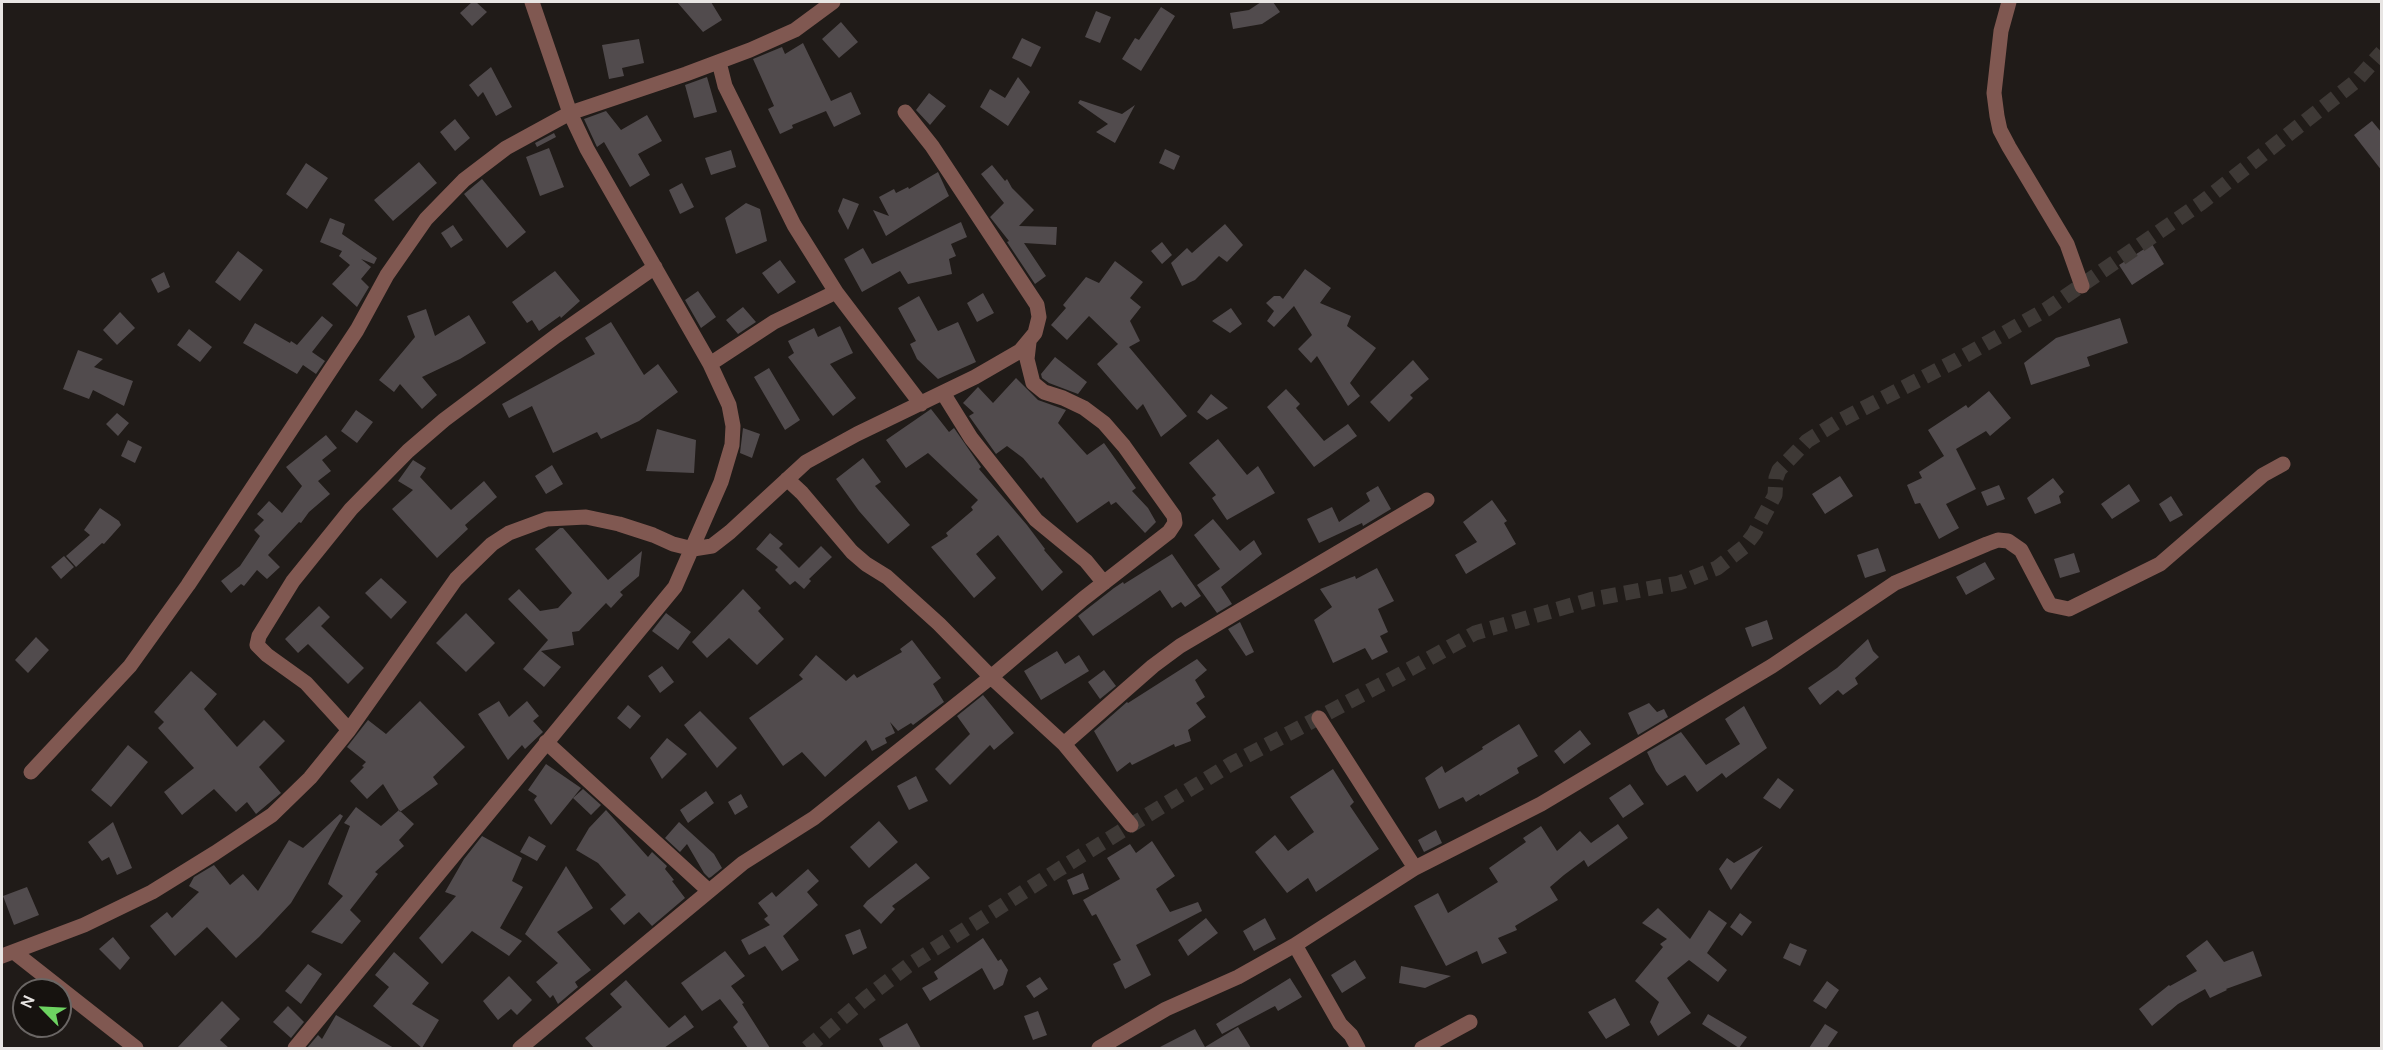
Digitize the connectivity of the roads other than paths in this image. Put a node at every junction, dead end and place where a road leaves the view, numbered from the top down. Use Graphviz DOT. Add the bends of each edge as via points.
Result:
graph roads {
  1 [pos="532,2"];
  2 [pos="833,2"];
  3 [pos="2008,2"];
  4 [pos="719,62"];
  5 [pos="905,112"];
  6 [pos="570,113"];
  7 [pos="655,267"];
  8 [pos="2082,286"];
  9 [pos="836,292"];
  10 [pos="1029,342"];
  11 [pos="710,364"];
  12 [pos="943,393"];
  13 [pos="921,404"];
  14 [pos="2283,464"];
  15 [pos="787,479"];
  16 [pos="1427,500"];
  17 [pos="693,549"];
  18 [pos="1104,583"];
  19 [pos="991,677"];
  20 [pos="1318,718"];
  21 [pos="349,730"];
  22 [pos="546,742"];
  23 [pos="1064,744"];
  24 [pos="31,772"];
  25 [pos="1131,825"];
  26 [pos="1415,868"];
  27 [pos="709,891"];
  28 [pos="1295,945"];
  29 [pos="8,954"];
  30 [pos="1470,1022"];
  31 [pos="136,1048"];
  32 [pos="295,1048"];
  33 [pos="520,1048"];
  34 [pos="1099,1048"];
  35 [pos="1358,1048"];
  36 [pos="1422,1048"];
  1 -- 6 [label="street"];
  2 -- 4 [label="street" via="795,30"];
  3 -- 8 [label="street" via="1995,82 2000,130 2067,244"];
  4 -- 6 [label="street"];
  4 -- 9 [label="street" via="725,86 794,225"];
  5 -- 10 [label="street" via="932,146 1040,310"];
  6 -- 7 [label="street"];
  6 -- 24 [label="street" via="506,148 464,180 426,219 188,585 130,666"];
  7 -- 11 [label="street"];
  7 -- 21 [label="street" via="556,336 408,451 351,509 293,581 259,636 258,645 306,683"];
  9 -- 11 [label="street" via="774,322"];
  9 -- 13 [label="street"];
  10 -- 12 [label="street" via="1010,359"];
  10 -- 18 [label="street" via="1027,359 1033,383 1044,392 1084,408 1104,423 1174,516 1174,528"];
  11 -- 17 [label="street" via="729,405 732,445"];
  12 -- 13 [label="street"];
  12 -- 18 [label="street" via="971,438 1036,520 1086,561"];
  13 -- 15 [label="street" via="857,434 807,462"];
  14 -- 26 [label="street" via="2263,475 2160,564 2069,609 2050,605 2021,550 2008,541 1987,543 1895,583 1772,666 1551,799"];
  15 -- 17 [label="street" via="712,546"];
  15 -- 19 [label="street" via="852,552 887,577"];
  16 -- 23 [label="street" via="1180,646"];
  17 -- 21 [label="street" via="586,517 547,519 509,533 456,579"];
  17 -- 22 [label="street" via="670,594"];
  18 -- 19 [label="street"];
  19 -- 23 [label="street"];
  19 -- 27 [label="street" via="814,818"];
  20 -- 26 [label="street"];
  21 -- 29 [label="street" via="310,778 272,815 215,854 152,892 84,925"];
  22 -- 27 [label="street"];
  22 -- 32 [label="street"];
  23 -- 25 [label="street"];
  26 -- 28 [label="street"];
  27 -- 33 [label="street"];
  28 -- 34 [label="street" via="1166,1009"];
  28 -- 35 [label="street"];
  29 -- 31 [label="street"];
  30 -- 36 [label="street"];
}
